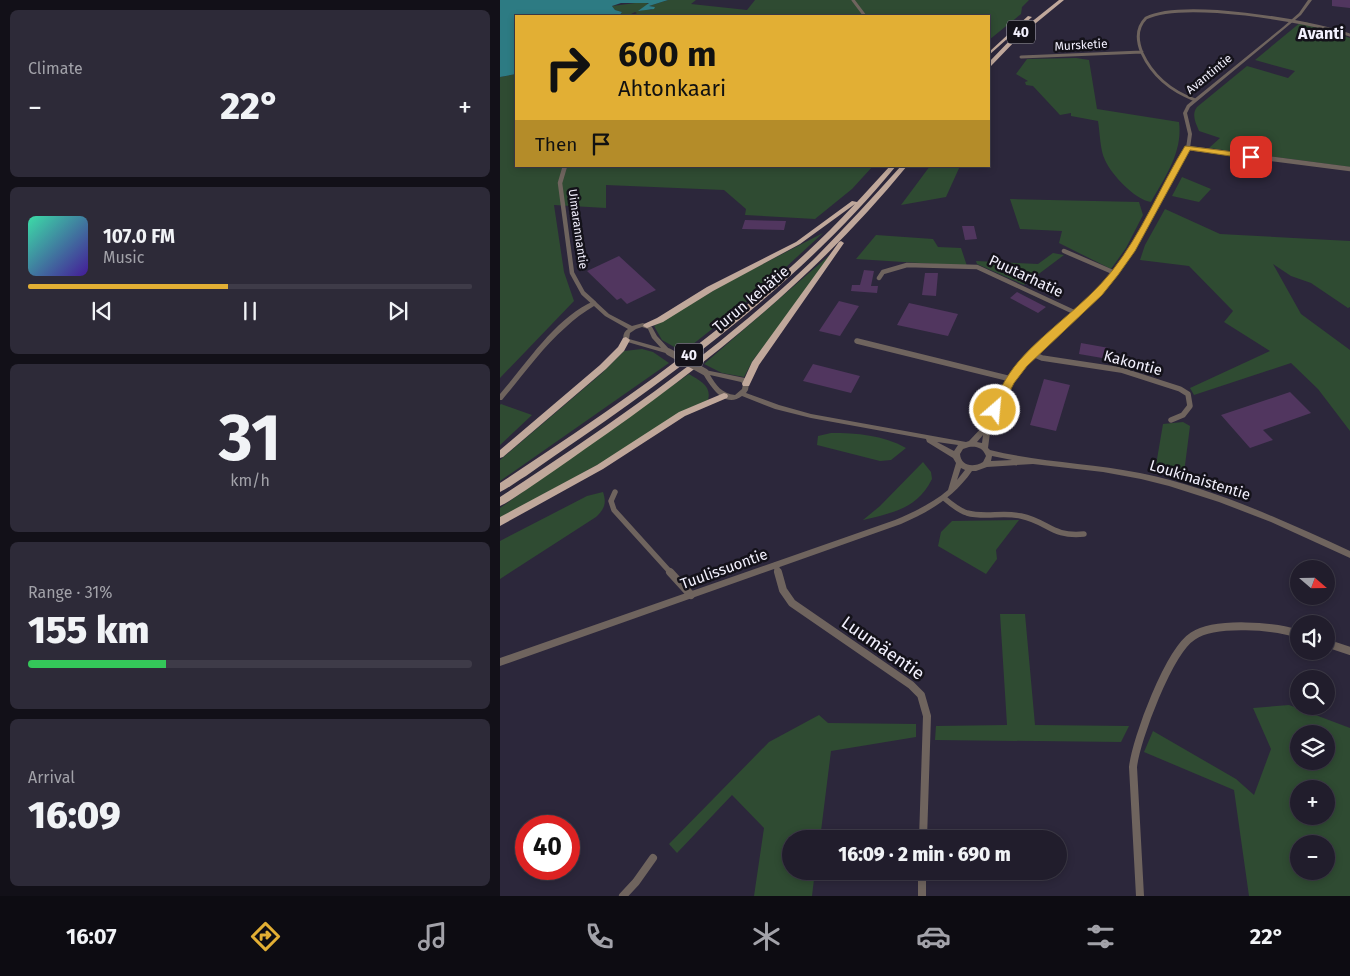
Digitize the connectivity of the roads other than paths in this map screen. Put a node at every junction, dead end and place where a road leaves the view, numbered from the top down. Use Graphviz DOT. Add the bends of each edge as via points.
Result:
graph roads {
  1 [pos="853,0"];
  2 [pos="1310,0"];
  3 [pos="1058,1"];
  4 [pos="1043,7"];
  5 [pos="1164,7"];
  6 [pos="864,15"];
  7 [pos="1033,15"];
  8 [pos="1287,15"];
  9 [pos="1295,18"];
  10 [pos="1350,35"];
  11 [pos="1142,52"];
  12 [pos="990,53"];
  13 [pos="1021,57"];
  14 [pos="990,64"];
  15 [pos="1195,100"];
  16 [pos="1188,148"];
  17 [pos="565,167"];
  18 [pos="892,167"];
  19 [pos="903,167"];
  20 [pos="1350,169"];
  21 [pos="880,182"];
  22 [pos="859,218"];
  23 [pos="1064,251"];
  24 [pos="1115,273"];
  25 [pos="879,278"];
  26 [pos="594,303"];
  27 [pos="1076,313"];
  28 [pos="647,326"];
  29 [pos="631,328"];
  30 [pos="626,340"];
  31 [pos="857,341"];
  32 [pos="669,352"];
  33 [pos="1033,354"];
  34 [pos="705,372"];
  35 [pos="1011,379"];
  36 [pos="746,384"];
  37 [pos="743,394"];
  38 [pos="724,396"];
  39 [pos="500,398"];
  40 [pos="1171,420"];
  41 [pos="988,424"];
  42 [pos="924,438"];
  43 [pos="968,444"];
  44 [pos="987,450"];
  45 [pos="500,455"];
  46 [pos="958,460"];
  47 [pos="1034,462"];
  48 [pos="986,464"];
  49 [pos="970,468"];
  50 [pos="500,488"];
  51 [pos="951,490"];
  52 [pos="615,492"];
  53 [pos="944,498"];
  54 [pos="500,502"];
  55 [pos="500,522"];
  56 [pos="1084,534"];
  57 [pos="1350,554"];
  58 [pos="776,565"];
  59 [pos="691,595"];
  60 [pos="1290,632"];
  61 [pos="1335,646"];
  62 [pos="1350,651"];
  63 [pos="500,662"];
  64 [pos="923,830"];
  65 [pos="653,858"];
  66 [pos="922,880"];
  67 [pos="622,896"];
  68 [pos="922,896"];
  69 [pos="1140,896"];
  1 -- 6 [label="street"];
  2 -- 9 [label="street, Avantintie"];
  3 -- 4 [label="highway, 40"];
  3 -- 14 [label="highway, 40"];
  5 -- 11 [label="street" via="1139,27"];
  7 -- 12 [label="highway, 40"];
  8 -- 9 [label="street"];
  9 -- 10 [label="street"];
  9 -- 15 [label="street, Avantintie"];
  11 -- 13 [label="street, Mursketie"];
  11 -- 15 [label="street" via="1164,84"];
  15 -- 16 [label="street, Avantintie" via="1185,113 1190,134"];
  16 -- 20 [label="street"];
  16 -- 24 [label="street" via="1131,251"];
  17 -- 26 [label="street, Uimarannantie" via="560,183 572,273 583,293"];
  18 -- 21 [label="highway, Turun kehätie / 40"];
  19 -- 22 [label="highway, Turun kehätie / 40"];
  21 -- 28 [label="highway" via="798,243"];
  21 -- 50 [label="highway, Turun kehätie / 40" via="799,263 719,332 619,407"];
  22 -- 36 [label="highway" via="755,364"];
  22 -- 54 [label="highway, Turun kehätie / 40" via="779,294 700,360"];
  23 -- 24 [label="street"];
  24 -- 27 [label="street"];
  25 -- 27 [label="street, Puutarhatie" via="884,272 907,265 977,266"];
  26 -- 29 [label="street, Uimarannantie" via="607,315"];
  26 -- 39 [label="street" via="549,337"];
  27 -- 33 [label="street"];
  28 -- 29 [label="street"];
  28 -- 32 [label="street"];
  29 -- 30 [label="street" via="625,335"];
  30 -- 32 [label="street"];
  30 -- 45 [label="highway" via="603,367"];
  31 -- 35 [label="street"];
  32 -- 34 [label="street, bridge"];
  33 -- 35 [label="street"];
  33 -- 40 [label="street, Kakontie" via="1120,370 1180,389 1188,394 1190,406 1183,416"];
  34 -- 36 [label="street" via="740,379"];
  34 -- 38 [label="street"];
  35 -- 41 [label="street"];
  36 -- 37 [label="street"];
  37 -- 38 [label="street"];
  37 -- 42 [label="street" via="798,413"];
  38 -- 55 [label="highway" via="682,414 583,477"];
  41 -- 43 [label="street"];
  41 -- 44 [label="street"];
  42 -- 43 [label="street"];
  42 -- 46 [label="street"];
  43 -- 44 [label="street"];
  43 -- 46 [label="street" via="958,449"];
  44 -- 47 [label="street, Loukinaistentie"];
  44 -- 48 [label="street"];
  46 -- 49 [label="street"];
  46 -- 51 [label="street, Tuulissuontie"];
  47 -- 48 [label="street, Loukinaistentie"];
  47 -- 57 [label="street, Loukinaistentie" via="1124,472 1195,489 1247,507"];
  48 -- 49 [label="street"];
  49 -- 51 [label="street, Tuulissuontie"];
  51 -- 53 [label="street, Tuulissuontie"];
  52 -- 59 [label="street" via="611,501 614,510"];
  53 -- 56 [label="street" via="958,511 973,516 1022,516 1056,533 1069,536"];
  53 -- 58 [label="street, Tuulissuontie" via="898,522"];
  58 -- 59 [label="street, Tuulissuontie"];
  58 -- 64 [label="street, Luumäentie" via="783,590 792,603 921,695 927,716"];
  59 -- 63 [label="street, Tuulissuontie"];
  60 -- 69 [label="street" via="1258,626 1206,631 1185,642 1174,659 1139,735 1133,766"];
  61 -- 62 [label="street"];
  65 -- 67 [label="street"];
  66 -- 68 [label="street"];
}
